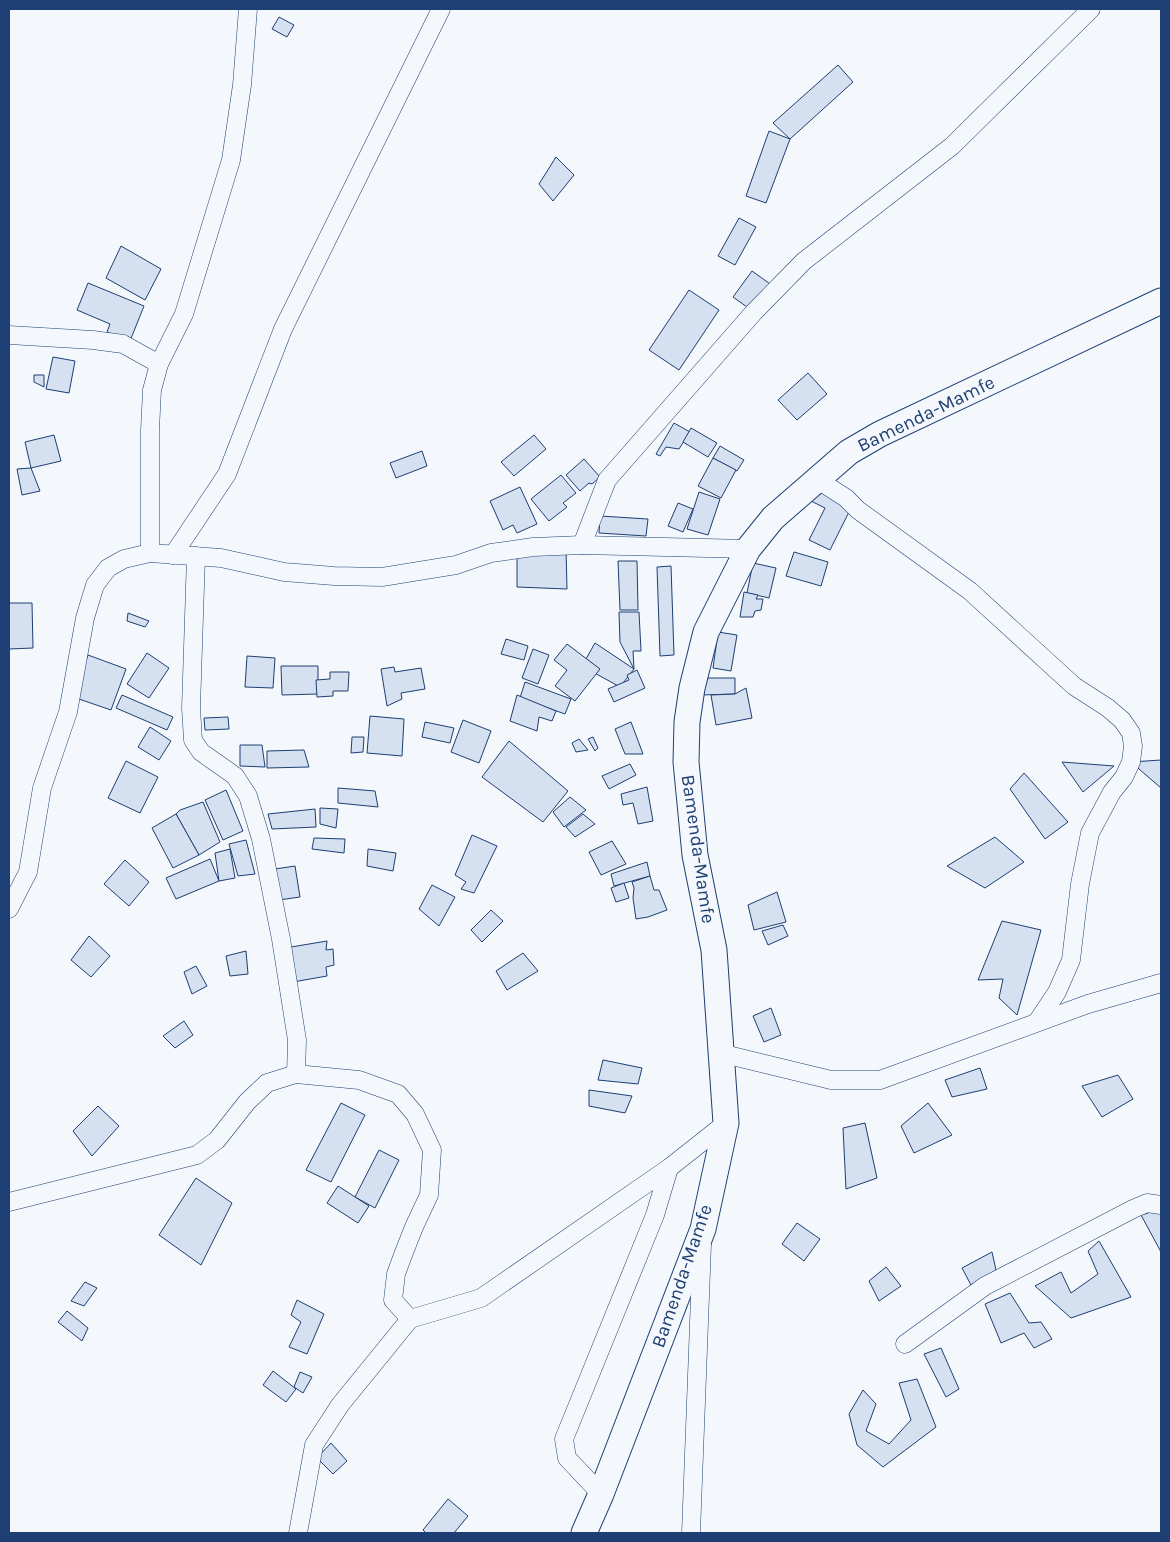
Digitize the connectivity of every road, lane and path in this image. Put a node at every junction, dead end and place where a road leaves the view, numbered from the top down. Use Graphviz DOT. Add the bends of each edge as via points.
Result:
graph roads {
  1 [pos="248,9"];
  2 [pos="441,9"];
  3 [pos="1091,9"];
  4 [pos="1161,301"];
  5 [pos="9,335"];
  6 [pos="159,364"];
  7 [pos="818,480"];
  8 [pos="582,545"];
  9 [pos="748,549"];
  10 [pos="150,553"];
  11 [pos="173,554"];
  12 [pos="196,556"];
  13 [pos="9,909"];
  14 [pos="1161,983"];
  15 [pos="1037,1022"];
  16 [pos="720,1054"];
  17 [pos="296,1074"];
  18 [pos="726,1123"];
  19 [pos="669,1168"];
  20 [pos="9,1202"];
  21 [pos="1161,1205"];
  22 [pos="703,1229"];
  23 [pos="410,1319"];
  24 [pos="905,1344"];
  25 [pos="600,1494"];
  26 [pos="298,1533"];
  27 [pos="584,1533"];
  28 [pos="691,1533"];
  1 -- 6 [label="street" via="242,85 231,160 184,314"];
  2 -- 11 [label="street" via="283,330 226,474"];
  3 -- 8 [label="street" via="952,146 804,261 754,312 607,480"];
  4 -- 7 [label="highway, Bamenda-Mamfe" via="880,434 849,452"];
  5 -- 6 [label="street" via="123,344"];
  6 -- 10 [label="street" via="152,390 150,430"];
  7 -- 9 [label="highway, Bamenda-Mamfe" via="773,518"];
  7 -- 15 [label="street" via="970,591 1074,686 1122,720 1131,733 1131,762 1090,833 1071,960 1057,992"];
  8 -- 9 [label="street"];
  8 -- 12 [label="street" via="492,553 456,565 382,577 284,572 230,559"];
  9 -- 16 [label="highway, Bamenda-Mamfe" via="706,632 687,722 686,762 695,855 714,950"];
  10 -- 11 [label="street"];
  10 -- 13 [label="street" via="124,559 108,568 95,585 85,618 68,712 42,788 28,872"];
  11 -- 12 [label="street"];
  12 -- 17 [label="street" via="191,708 193,740 201,752 235,776 248,796 261,839 281,938 298,1040"];
  14 -- 15 [label="street"];
  15 -- 16 [label="street" via="880,1080 831,1080"];
  16 -- 18 [label="highway, Bamenda-Mamfe"];
  17 -- 20 [label="street" via="267,1083 247,1102 217,1140 197,1155"];
  17 -- 23 [label="street" via="359,1080 398,1094 415,1114 432,1150 429,1195 396,1274 393,1300"];
  18 -- 19 [label="street"];
  18 -- 22 [label="highway, Bamenda-Mamfe"];
  19 -- 23 [label="street" via="481,1298"];
  19 -- 25 [label="street" via="655,1216 564,1438 568,1458"];
  21 -- 24 [label="street" via="1147,1203 1133,1209 985,1286"];
  22 -- 25 [label="highway, Bamenda-Mamfe"];
  22 -- 28 [label="street"];
  23 -- 26 [label="street" via="340,1405 314,1445"];
  25 -- 27 [label="highway, Bamenda-Mamfe"];
}
